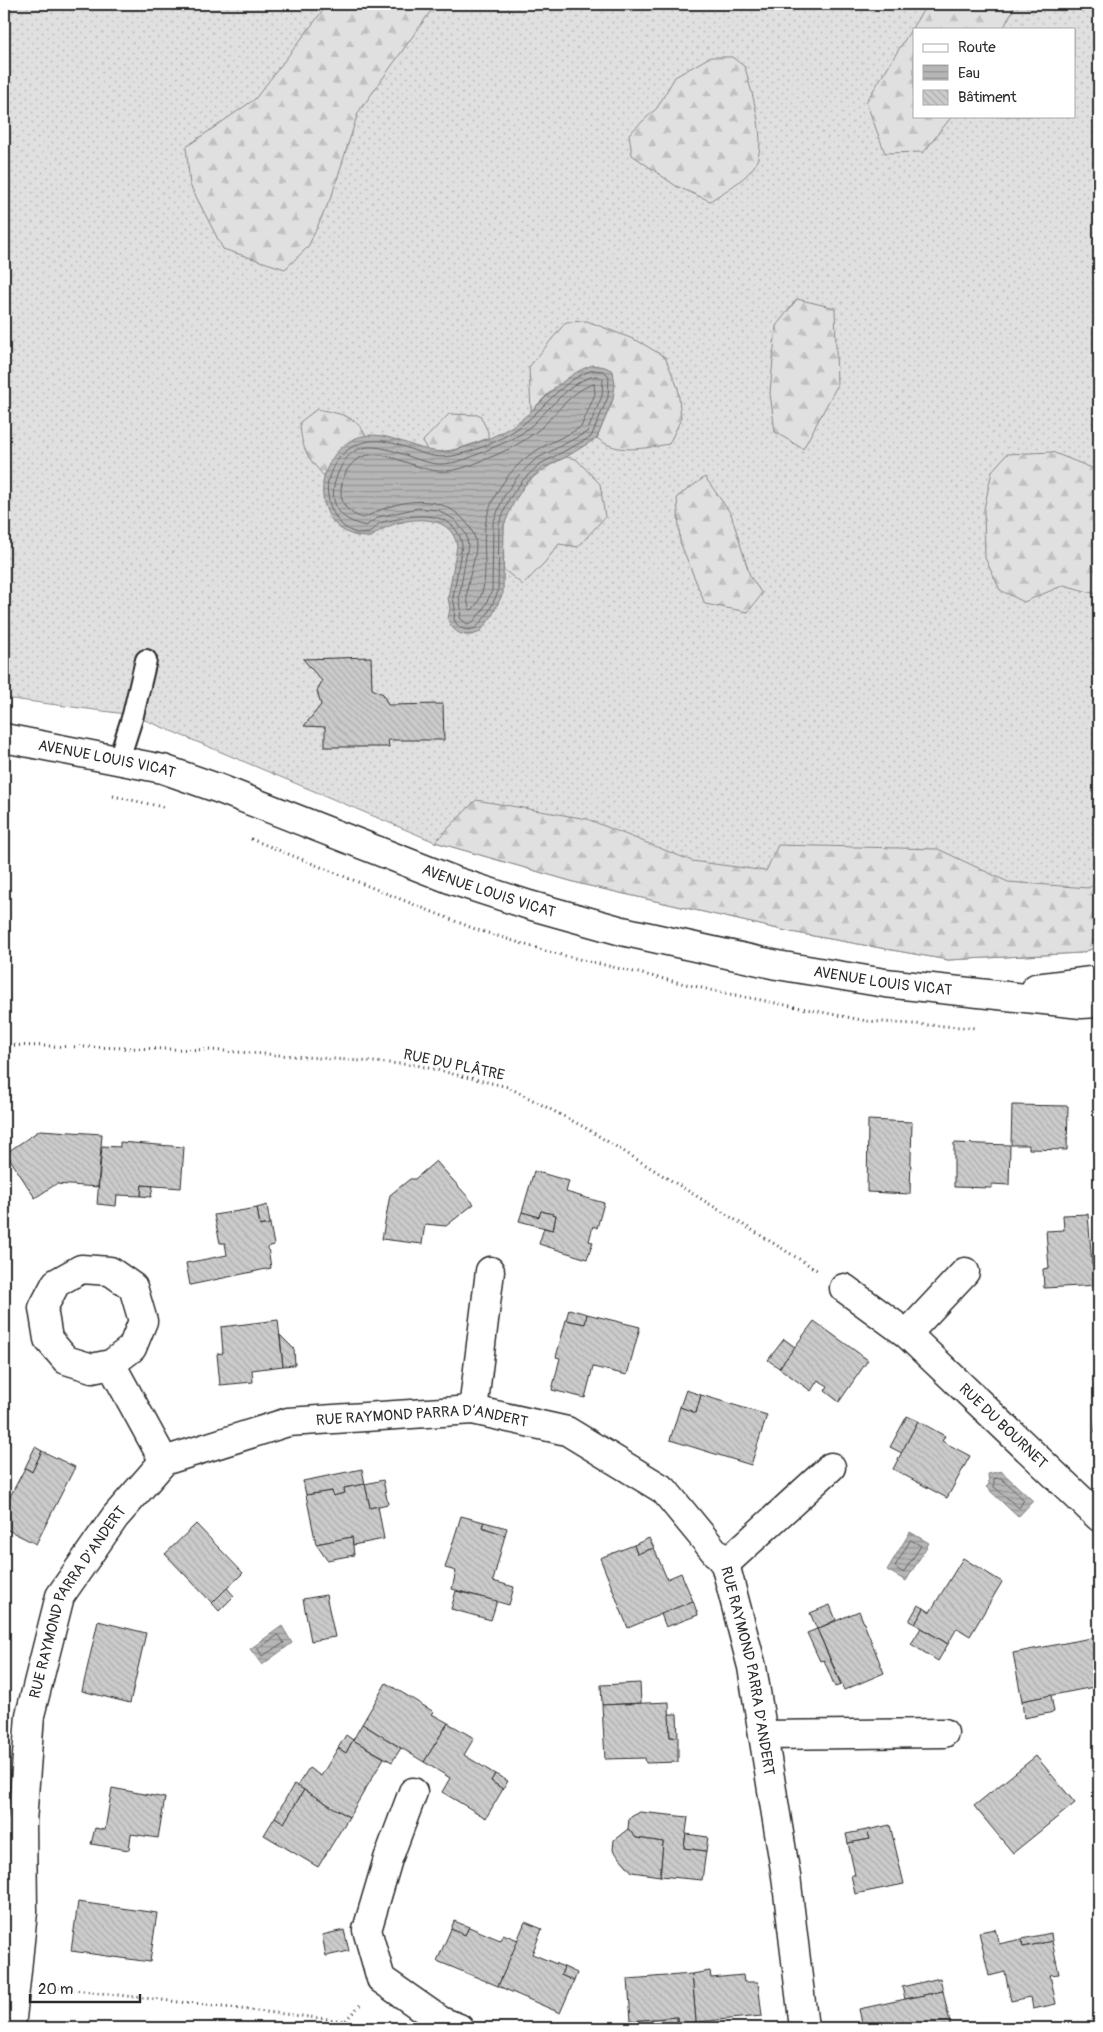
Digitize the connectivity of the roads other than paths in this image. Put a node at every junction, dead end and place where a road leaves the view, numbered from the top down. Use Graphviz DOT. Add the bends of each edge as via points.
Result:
graph roads {
  1 [pos="146,660"];
  2 [pos="4,738"];
  3 [pos="119,759"];
  4 [pos="1099,980"];
  5 [pos="987,994"];
  6 [pos="1099,1003"];
  7 [pos="490,1271"];
  8 [pos="965,1272"];
  9 [pos="844,1288"];
  10 [pos="907,1334"];
  11 [pos="111,1364"];
  12 [pos="473,1410"];
  13 [pos="164,1462"];
  14 [pos="831,1467"];
  15 [pos="1099,1517"];
  16 [pos="725,1564"];
  17 [pos="944,1733"];
  18 [pos="763,1735"];
  19 [pos="413,1792"];
  20 [pos="9,1982"];
  21 [pos="11,2028"];
  22 [pos="459,2028"];
  23 [pos="804,2028"];
  1 -- 3 [label="lane"];
  2 -- 3 [label="street, AVENUE LOUIS VICAT"];
  3 -- 5 [label="street, AVENUE LOUIS VICAT" via="163,769 220,789 455,881 622,931 777,965 885,983"];
  4 -- 5 [label="street, AVENUE LOUIS VICAT"];
  5 -- 6 [label="street, AVENUE LOUIS VICAT"];
  7 -- 12 [label="street"];
  8 -- 10 [label="street"];
  9 -- 10 [label="street, RUE DU BOURNET"];
  10 -- 15 [label="street, RUE DU BOURNET"];
  11 -- 13 [label="street"];
  12 -- 13 [label="street, RUE RAYMOND PARRA D'ANDERT" via="288,1422"];
  12 -- 16 [label="street, RUE RAYMOND PARRA D'ANDERT" via="567,1431 648,1480 664,1490"];
  13 -- 20 [label="street, RUE RAYMOND PARRA D'ANDERT" via="115,1517 60,1596 30,1715 22,1822 23,1912"];
  14 -- 16 [label="street"];
  16 -- 18 [label="street, RUE RAYMOND PARRA D'ANDERT" via="752,1667"];
  17 -- 18 [label="street"];
  18 -- 23 [label="street, RUE RAYMOND PARRA D'ANDERT" via="786,1876"];
  19 -- 22 [label="street" via="388,1859 367,1930 381,1979 441,2021"];
  20 -- 21 [label="street"];
}
